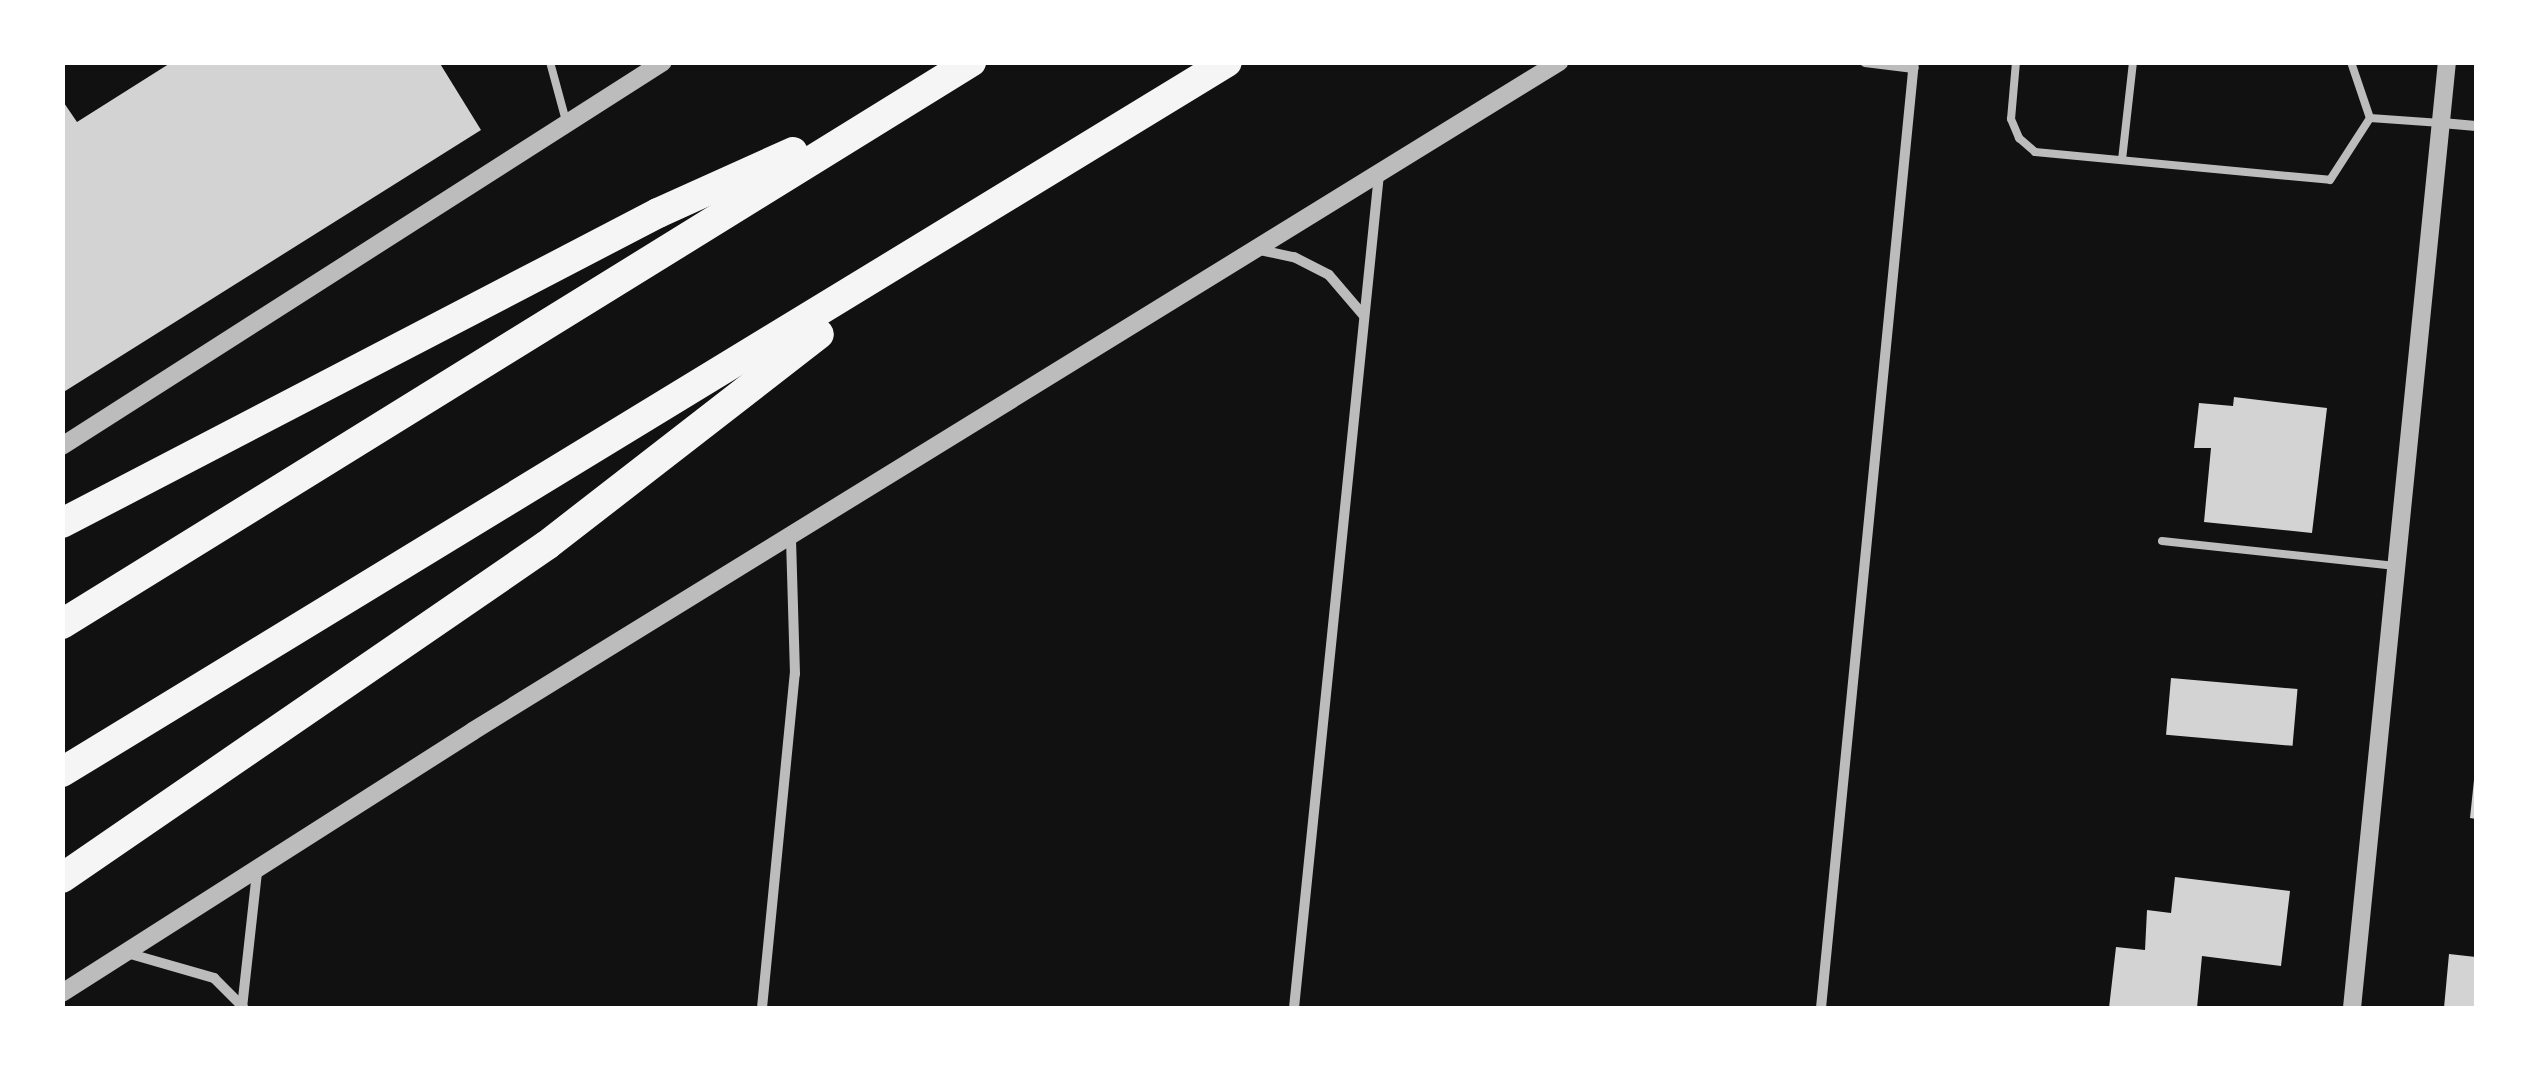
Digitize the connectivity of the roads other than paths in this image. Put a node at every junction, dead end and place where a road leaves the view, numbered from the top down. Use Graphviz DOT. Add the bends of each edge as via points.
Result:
graph roads {
  1 [pos="550,62"];
  2 [pos="663,62"];
  3 [pos="971,62"];
  4 [pos="1227,62"];
  5 [pos="1559,62"];
  6 [pos="1865,62"];
  7 [pos="2016,62"];
  8 [pos="2133,62"];
  9 [pos="2351,62"];
  10 [pos="2447,62"];
  11 [pos="1914,65"];
  12 [pos="909,99"];
  13 [pos="2370,118"];
  14 [pos="2442,123"];
  15 [pos="566,124"];
  16 [pos="2476,126"];
  17 [pos="2122,160"];
  18 [pos="1379,170"];
  19 [pos="1254,249"];
  20 [pos="928,250"];
  21 [pos="1364,316"];
  22 [pos="62,446"];
  23 [pos="62,523"];
  24 [pos="791,540"];
  25 [pos="2162,540"];
  26 [pos="2396,566"];
  27 [pos="62,624"];
  28 [pos="62,772"];
  29 [pos="257,872"];
  30 [pos="62,878"];
  31 [pos="126,953"];
  32 [pos="62,993"];
  33 [pos="243,1008"];
  34 [pos="762,1008"];
  35 [pos="1294,1008"];
  36 [pos="1821,1008"];
  37 [pos="2352,1008"];
  1 -- 15 [label="lane"];
  2 -- 15 [label="street"];
  3 -- 12 [label="highway"];
  4 -- 20 [label="highway"];
  5 -- 18 [label="street"];
  6 -- 11 [label="street"];
  7 -- 17 [label="lane" via="2011,119 2018,138 2036,152"];
  8 -- 17 [label="lane"];
  9 -- 13 [label="lane"];
  10 -- 14 [label="street"];
  11 -- 36 [label="street"];
  12 -- 23 [label="highway" via="658,212"];
  12 -- 27 [label="highway"];
  13 -- 14 [label="lane"];
  13 -- 17 [label="lane" via="2330,180"];
  14 -- 16 [label="street"];
  14 -- 26 [label="street"];
  15 -- 22 [label="street"];
  18 -- 19 [label="street"];
  18 -- 21 [label="street"];
  19 -- 21 [label="street" via="1294,257 1329,275"];
  19 -- 24 [label="street"];
  20 -- 28 [label="highway"];
  20 -- 30 [label="highway" via="547,545"];
  21 -- 35 [label="street"];
  24 -- 29 [label="street" via="473,731"];
  24 -- 34 [label="street" via="795,674"];
  25 -- 26 [label="lane"];
  26 -- 37 [label="street"];
  29 -- 31 [label="street"];
  29 -- 33 [label="street"];
  31 -- 32 [label="street"];
  31 -- 33 [label="street" via="214,978"];
}
